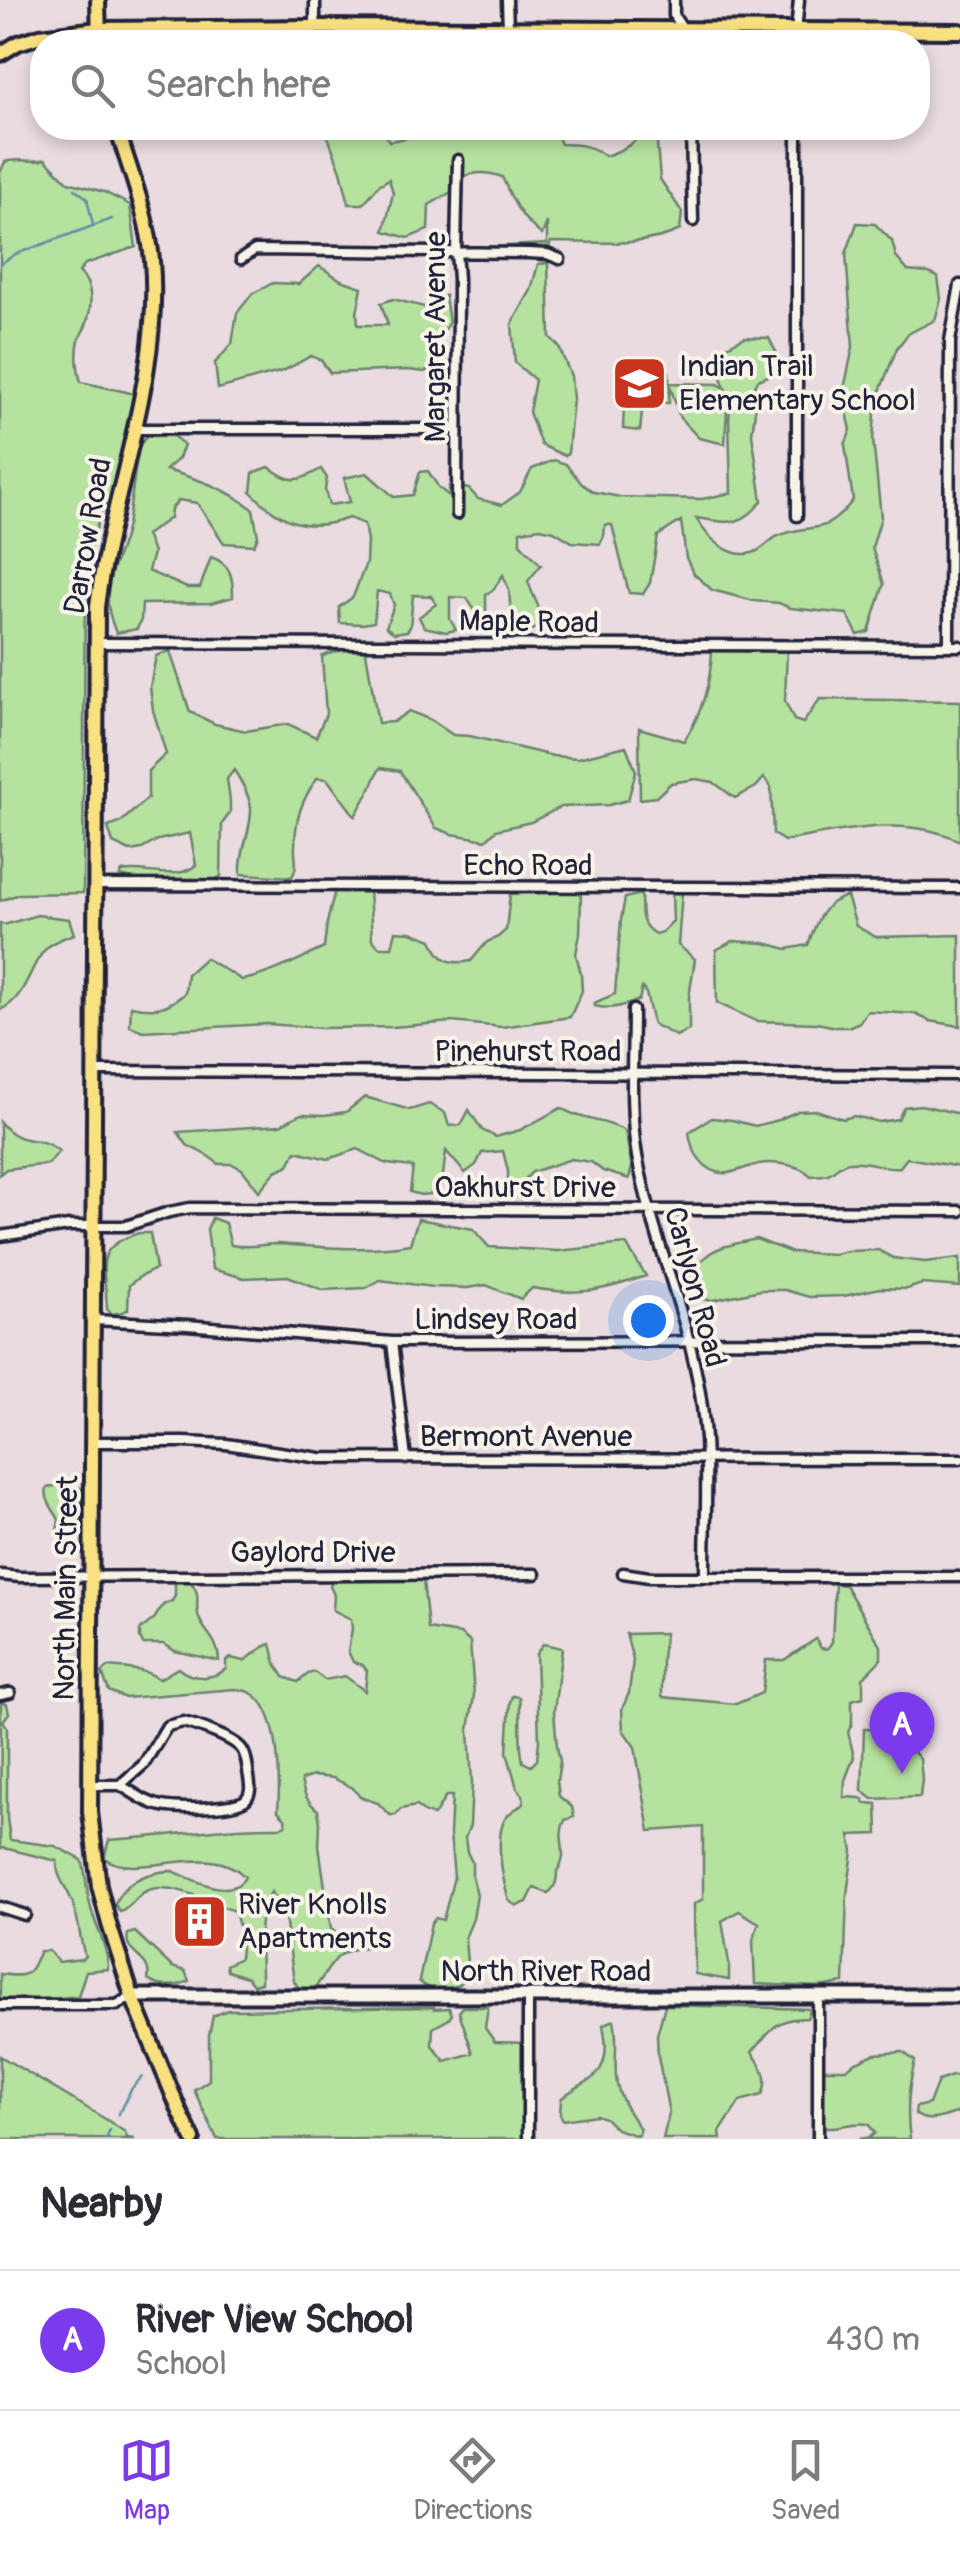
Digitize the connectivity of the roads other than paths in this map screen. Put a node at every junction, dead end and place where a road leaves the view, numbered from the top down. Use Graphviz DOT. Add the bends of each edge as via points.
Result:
graph roads {
  1 [pos="98,0"];
  2 [pos="315,0"];
  3 [pos="508,0"];
  4 [pos="674,0"];
  5 [pos="799,0"];
  6 [pos="315,27"];
  7 [pos="508,29"];
  8 [pos="99,30"];
  9 [pos="243,30"];
  10 [pos="533,30"];
  11 [pos="682,30"];
  12 [pos="797,30"];
  13 [pos="960,31"];
  14 [pos="930,32"];
  15 [pos="30,39"];
  16 [pos="0,54"];
  17 [pos="121,140"];
  18 [pos="692,140"];
  19 [pos="796,140"];
  20 [pos="458,160"];
  21 [pos="692,221"];
  22 [pos="456,251"];
  23 [pos="240,259"];
  24 [pos="560,259"];
  25 [pos="960,285"];
  26 [pos="134,429"];
  27 [pos="457,429"];
  28 [pos="457,514"];
  29 [pos="797,516"];
  30 [pos="97,643"];
  31 [pos="949,646"];
  32 [pos="960,646"];
  33 [pos="96,885"];
  34 [pos="960,888"];
  35 [pos="633,1010"];
  36 [pos="96,1020"];
  37 [pos="95,1071"];
  38 [pos="633,1074"];
  39 [pos="960,1074"];
  40 [pos="649,1210"];
  41 [pos="960,1212"];
  42 [pos="92,1226"];
  43 [pos="0,1236"];
  44 [pos="94,1320"];
  45 [pos="688,1341"];
  46 [pos="960,1341"];
  47 [pos="392,1342"];
  48 [pos="93,1442"];
  49 [pos="406,1459"];
  50 [pos="960,1459"];
  51 [pos="706,1460"];
  52 [pos="623,1573"];
  53 [pos="536,1574"];
  54 [pos="0,1575"];
  55 [pos="92,1576"];
  56 [pos="705,1576"];
  57 [pos="960,1576"];
  58 [pos="10,1693"];
  59 [pos="0,1695"];
  60 [pos="90,1785"];
  61 [pos="120,1785"];
  62 [pos="0,1907"];
  63 [pos="25,1915"];
  64 [pos="132,1996"];
  65 [pos="528,1996"];
  66 [pos="818,1996"];
  67 [pos="960,1996"];
  68 [pos="0,2006"];
  69 [pos="193,2139"];
  70 [pos="528,2139"];
  71 [pos="818,2139"];
  1 -- 8 [label="main road"];
  2 -- 6 [label="street"];
  3 -- 7 [label="street"];
  4 -- 11 [label="street"];
  5 -- 12 [label="street"];
  6 -- 7 [label="main road"];
  6 -- 9 [label="main road"];
  7 -- 10 [label="main road"];
  13 -- 14 [label="main road"];
  15 -- 16 [label="main road"];
  17 -- 26 [label="main road, Darrow Road" via="152,257 150,348"];
  18 -- 21 [label="street"];
  19 -- 29 [label="street"];
  20 -- 22 [label="street, Margaret Avenue"];
  22 -- 23 [label="street" via="255,250"];
  22 -- 24 [label="street"];
  22 -- 27 [label="street, Margaret Avenue"];
  25 -- 31 [label="street" via="950,340"];
  26 -- 27 [label="street"];
  26 -- 30 [label="main road, Darrow Road" via="100,576"];
  27 -- 28 [label="street, Margaret Avenue"];
  30 -- 31 [label="street, Maple Road"];
  30 -- 33 [label="main road, Darrow Road"];
  31 -- 32 [label="street, Maple Road"];
  33 -- 34 [label="street, Echo Road"];
  33 -- 36 [label="main road, Darrow Road"];
  35 -- 38 [label="street, Carlyon Road"];
  36 -- 37 [label="main road, North Main Street"];
  37 -- 38 [label="street, Pinehurst Road"];
  37 -- 42 [label="main road, North Main Street"];
  38 -- 39 [label="street, Pinehurst Road"];
  38 -- 40 [label="street, Carlyon Road" via="634,1136"];
  40 -- 41 [label="street, Oakhurst Drive"];
  40 -- 42 [label="street, Oakhurst Drive" via="190,1208 126,1226"];
  40 -- 45 [label="street, Carlyon Road"];
  42 -- 43 [label="street, Oakhurst Drive"];
  42 -- 44 [label="main road, North Main Street"];
  44 -- 47 [label="street, Lindsey Road"];
  44 -- 48 [label="main road, North Main Street"];
  45 -- 46 [label="street, Lindsey Road"];
  45 -- 47 [label="street, Lindsey Road"];
  45 -- 51 [label="street, Carlyon Road"];
  47 -- 49 [label="street"];
  48 -- 49 [label="street, Bermont Avenue" via="226,1444 320,1458"];
  48 -- 55 [label="main road, North Main Street"];
  49 -- 51 [label="street, Bermont Avenue"];
  50 -- 51 [label="street, Bermont Avenue"];
  51 -- 56 [label="street, Carlyon Road"];
  52 -- 56 [label="street"];
  53 -- 55 [label="street, Gaylord Drive"];
  54 -- 55 [label="street, Gaylord Drive"];
  55 -- 60 [label="main road, North Main Street"];
  56 -- 57 [label="street"];
  58 -- 59 [label="street"];
  60 -- 61 [label="street"];
  60 -- 64 [label="main road, North Main Street" via="99,1886"];
  61 -- 61 [label="street" via="144,1764 167,1726 183,1722 240,1748 250,1791 238,1804 174,1807 158,1806"];
  62 -- 63 [label="street"];
  64 -- 65 [label="street, North River Road"];
  64 -- 68 [label="street" via="118,2005"];
  64 -- 69 [label="main road, North Main Street"];
  65 -- 66 [label="street, North River Road"];
  65 -- 70 [label="street"];
  66 -- 67 [label="street, North River Road"];
  66 -- 71 [label="street"];
}
